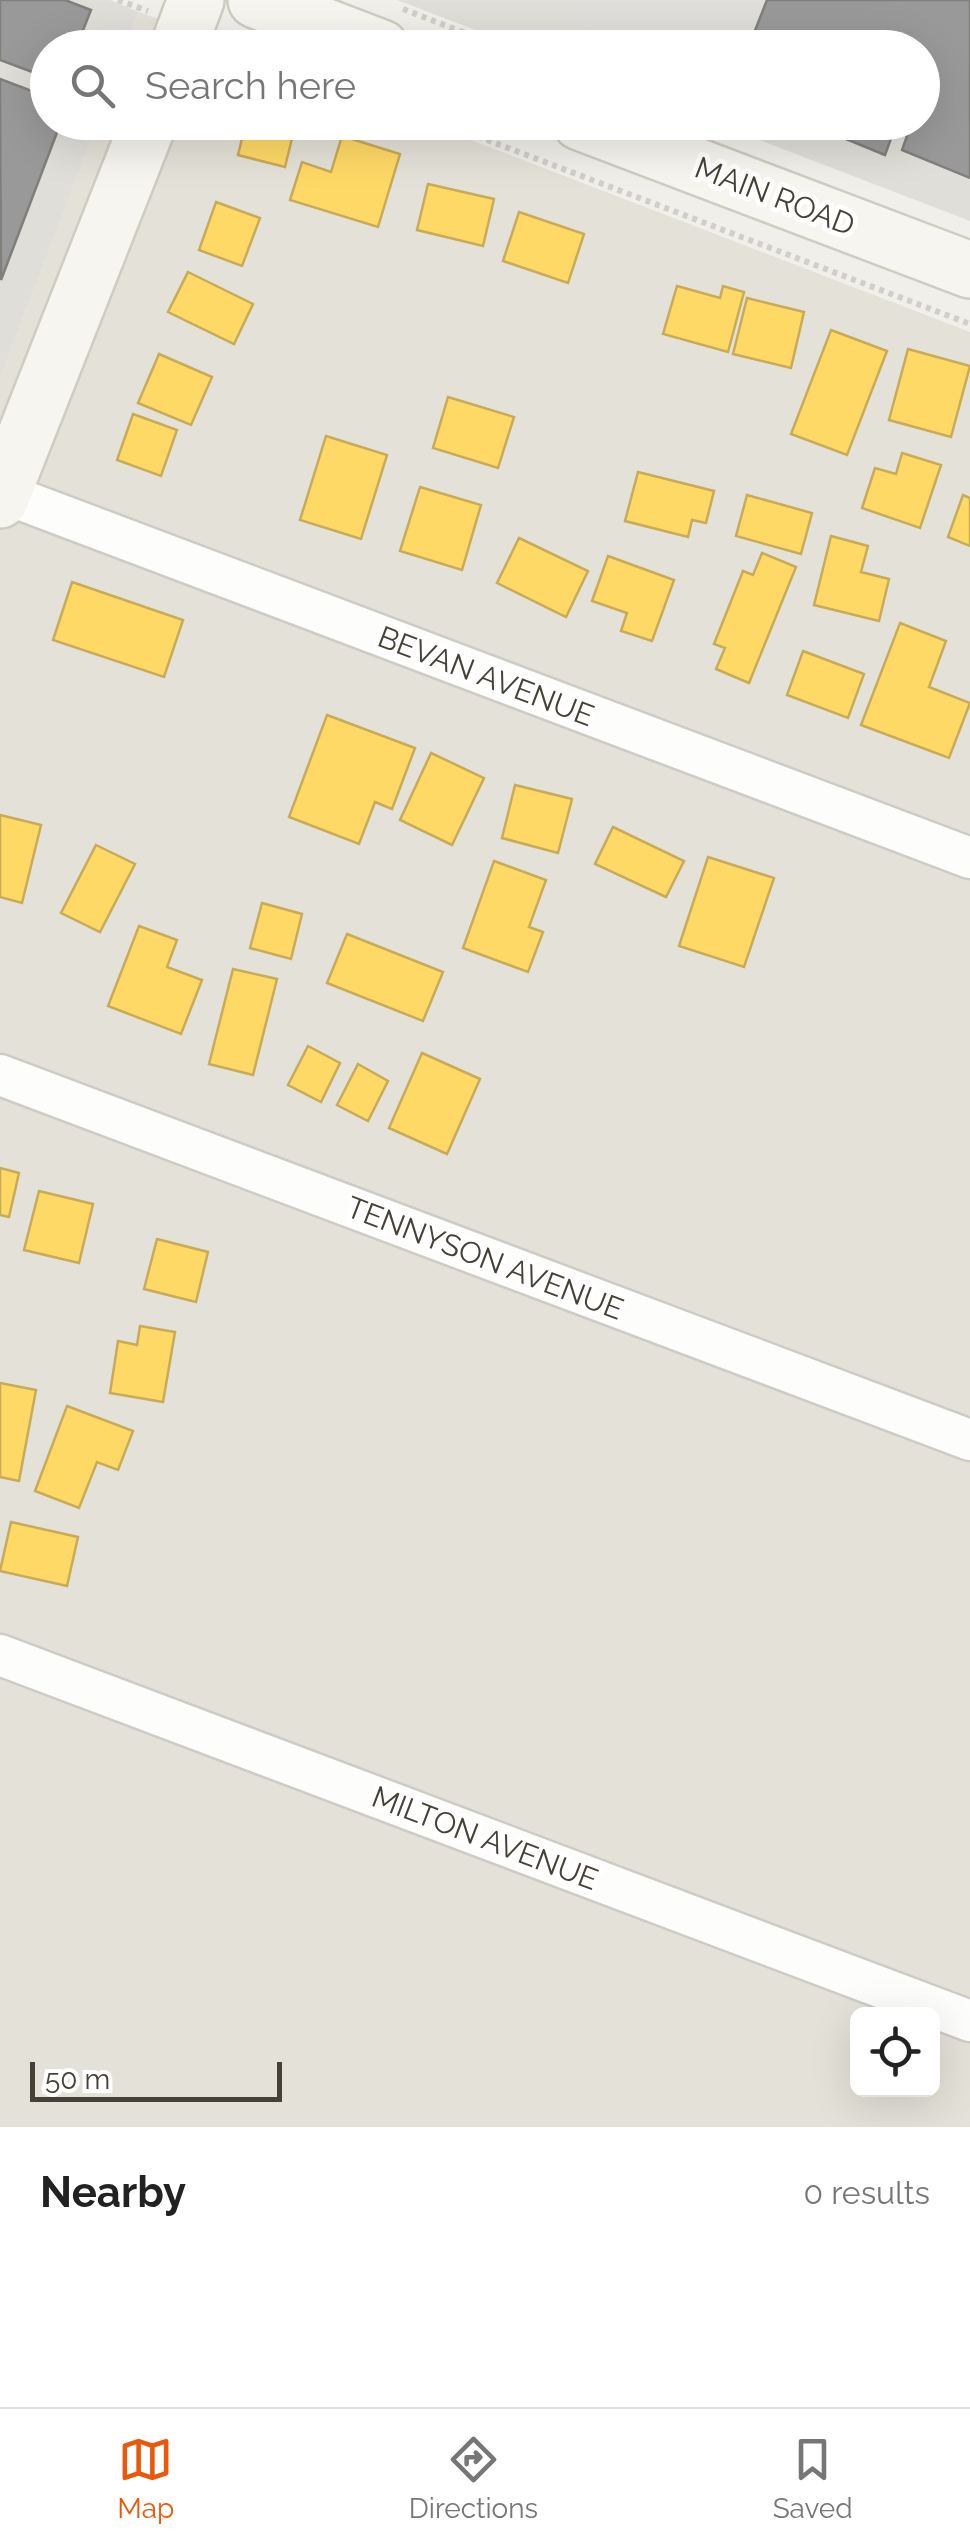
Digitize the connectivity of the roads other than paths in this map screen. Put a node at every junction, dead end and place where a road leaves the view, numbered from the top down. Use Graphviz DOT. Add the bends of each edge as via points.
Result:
graph roads {
  1 [pos="196,0"];
  2 [pos="256,0"];
  3 [pos="390,27"];
  4 [pos="185,30"];
  5 [pos="142,140"];
  6 [pos="627,140"];
  7 [pos="970,270"];
  8 [pos="1,497"];
  9 [pos="970,858"];
  10 [pos="0,1075"];
  11 [pos="970,1440"];
  12 [pos="0,1655"];
  13 [pos="970,2021"];
  1 -- 4 [label="main road"];
  2 -- 3 [label="main road"];
  5 -- 8 [label="main road"];
  6 -- 7 [label="main road, MAIN ROAD"];
  8 -- 9 [label="street, BEVAN AVENUE"];
  10 -- 11 [label="street, TENNYSON AVENUE"];
  12 -- 13 [label="street, MILTON AVENUE"];
}
